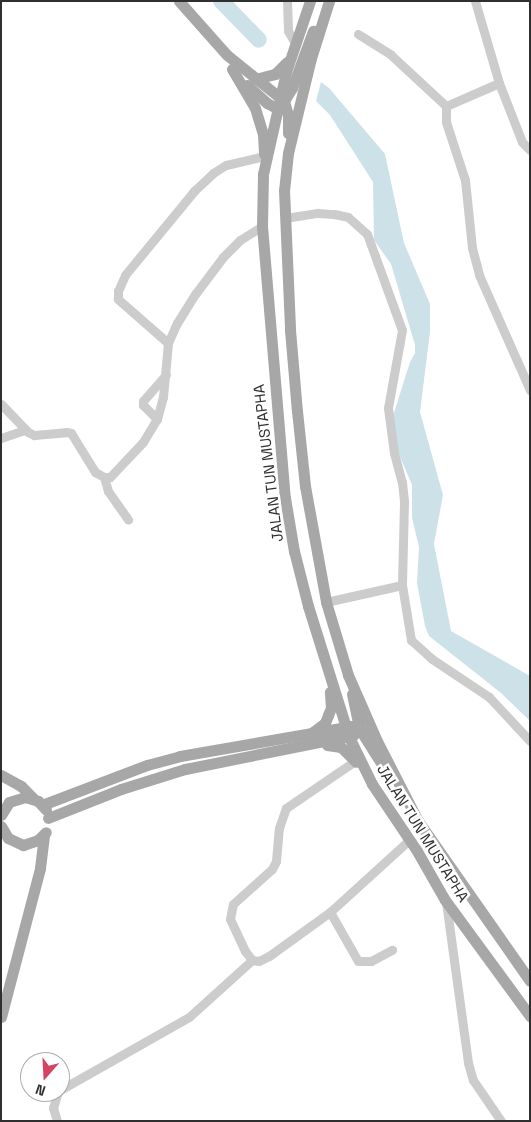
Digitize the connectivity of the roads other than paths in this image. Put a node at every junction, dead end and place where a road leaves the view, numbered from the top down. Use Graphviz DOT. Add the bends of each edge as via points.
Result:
graph roads {
  1 [pos="178,1"];
  2 [pos="288,1"];
  3 [pos="310,1"];
  4 [pos="474,1"];
  5 [pos="326,6"];
  6 [pos="206,33"];
  7 [pos="358,34"];
  8 [pos="294,43"];
  9 [pos="289,59"];
  10 [pos="232,69"];
  11 [pos="255,79"];
  12 [pos="499,83"];
  13 [pos="281,102"];
  14 [pos="446,106"];
  15 [pos="530,150"];
  16 [pos="288,153"];
  17 [pos="264,156"];
  18 [pos="263,174"];
  19 [pos="285,218"];
  20 [pos="262,226"];
  21 [pos="168,343"];
  22 [pos="166,375"];
  23 [pos="530,390"];
  24 [pos="1,404"];
  25 [pos="157,419"];
  26 [pos="24,430"];
  27 [pos="1,438"];
  28 [pos="104,478"];
  29 [pos="128,520"];
  30 [pos="402,585"];
  31 [pos="326,602"];
  32 [pos="318,638"];
  33 [pos="348,675"];
  34 [pos="359,728"];
  35 [pos="347,732"];
  36 [pos="312,733"];
  37 [pos="530,741"];
  38 [pos="309,745"];
  39 [pos="355,761"];
  40 [pos="1,776"];
  41 [pos="372,784"];
  42 [pos="37,801"];
  43 [pos="1,815"];
  44 [pos="48,818"];
  45 [pos="418,821"];
  46 [pos="1,826"];
  47 [pos="44,835"];
  48 [pos="409,840"];
  49 [pos="445,900"];
  50 [pos="330,912"];
  51 [pos="392,950"];
  52 [pos="252,960"];
  53 [pos="527,973"];
  54 [pos="2,1014"];
  55 [pos="530,1016"];
  56 [pos="70,1085"];
  57 [pos="55,1102"];
  58 [pos="57,1121"];
  59 [pos="501,1121"];
  1 -- 6 [label="main road"];
  2 -- 8 [label="street" via="288,31"];
  3 -- 8 [label="main road, JALAN TUN MUSTAPHA"];
  4 -- 12 [label="street"];
  5 -- 13 [label="main road" via="305,48 292,88"];
  5 -- 16 [label="main road"];
  6 -- 10 [label="main road"];
  6 -- 11 [label="main road"];
  7 -- 14 [label="street" via="391,55"];
  8 -- 9 [label="main road, JALAN TUN MUSTAPHA"];
  9 -- 11 [label="main road" via="275,74"];
  9 -- 13 [label="main road, JALAN TUN MUSTAPHA"];
  10 -- 13 [label="main road" via="266,103"];
  10 -- 17 [label="main road" via="255,108 263,134"];
  11 -- 13 [label="main road"];
  12 -- 14 [label="street"];
  12 -- 15 [label="street" via="522,142"];
  13 -- 16 [label="main road" via="289,124"];
  13 -- 18 [label="main road, JALAN TUN MUSTAPHA"];
  14 -- 23 [label="street" via="446,122 464,180 472,248 479,275"];
  16 -- 19 [label="main road"];
  17 -- 18 [label="main road"];
  17 -- 21 [label="street" via="226,165 213,174 188,198 125,275 118,290 118,300"];
  18 -- 20 [label="main road, JALAN TUN MUSTAPHA"];
  19 -- 30 [label="street" via="334,214 348,217 360,226 369,239 402,330 388,408 404,502"];
  19 -- 31 [label="main road" via="298,420 308,505"];
  20 -- 21 [label="street" via="240,240 223,257 191,301"];
  20 -- 32 [label="main road, JALAN TUN MUSTAPHA" via="285,498 294,551"];
  21 -- 22 [label="street"];
  22 -- 25 [label="street"];
  22 -- 25 [label="street" via="143,401"];
  24 -- 26 [label="street"];
  25 -- 28 [label="street" via="143,442 110,477"];
  26 -- 27 [label="street"];
  26 -- 28 [label="street" via="34,435 72,434 95,472"];
  28 -- 29 [label="street" via="108,491"];
  30 -- 31 [label="street"];
  30 -- 37 [label="street" via="411,640 439,664 489,697"];
  31 -- 33 [label="main road"];
  32 -- 35 [label="main road, JALAN TUN MUSTAPHA"];
  32 -- 36 [label="main road" via="331,708 325,723"];
  33 -- 34 [label="main road"];
  33 -- 45 [label="main road"];
  34 -- 35 [label="main road"];
  34 -- 45 [label="main road"];
  35 -- 36 [label="main road"];
  35 -- 38 [label="main road"];
  35 -- 41 [label="main road, JALAN TUN MUSTAPHA"];
  36 -- 42 [label="main road" via="180,756"];
  38 -- 39 [label="main road" via="341,747"];
  38 -- 44 [label="main road" via="185,769 121,789"];
  39 -- 41 [label="main road"];
  39 -- 52 [label="street" via="286,808 272,869 233,904 230,919"];
  40 -- 42 [label="main road" via="21,786"];
  41 -- 48 [label="main road, JALAN TUN MUSTAPHA"];
  42 -- 43 [label="main road" via="16,798"];
  42 -- 44 [label="main road"];
  44 -- 47 [label="main road"];
  45 -- 53 [label="main road"];
  46 -- 47 [label="main road" via="8,838 23,844 31,844"];
  47 -- 54 [label="main road" via="40,868"];
  48 -- 49 [label="main road, JALAN TUN MUSTAPHA"];
  48 -- 50 [label="street"];
  49 -- 55 [label="main road, JALAN TUN MUSTAPHA"];
  49 -- 59 [label="street" via="468,1063 473,1080"];
  50 -- 51 [label="street" via="358,961 371,961"];
  50 -- 52 [label="street" via="269,956 260,961"];
  52 -- 56 [label="street" via="189,1017"];
  57 -- 58 [label="street" via="53,1108"];
}
